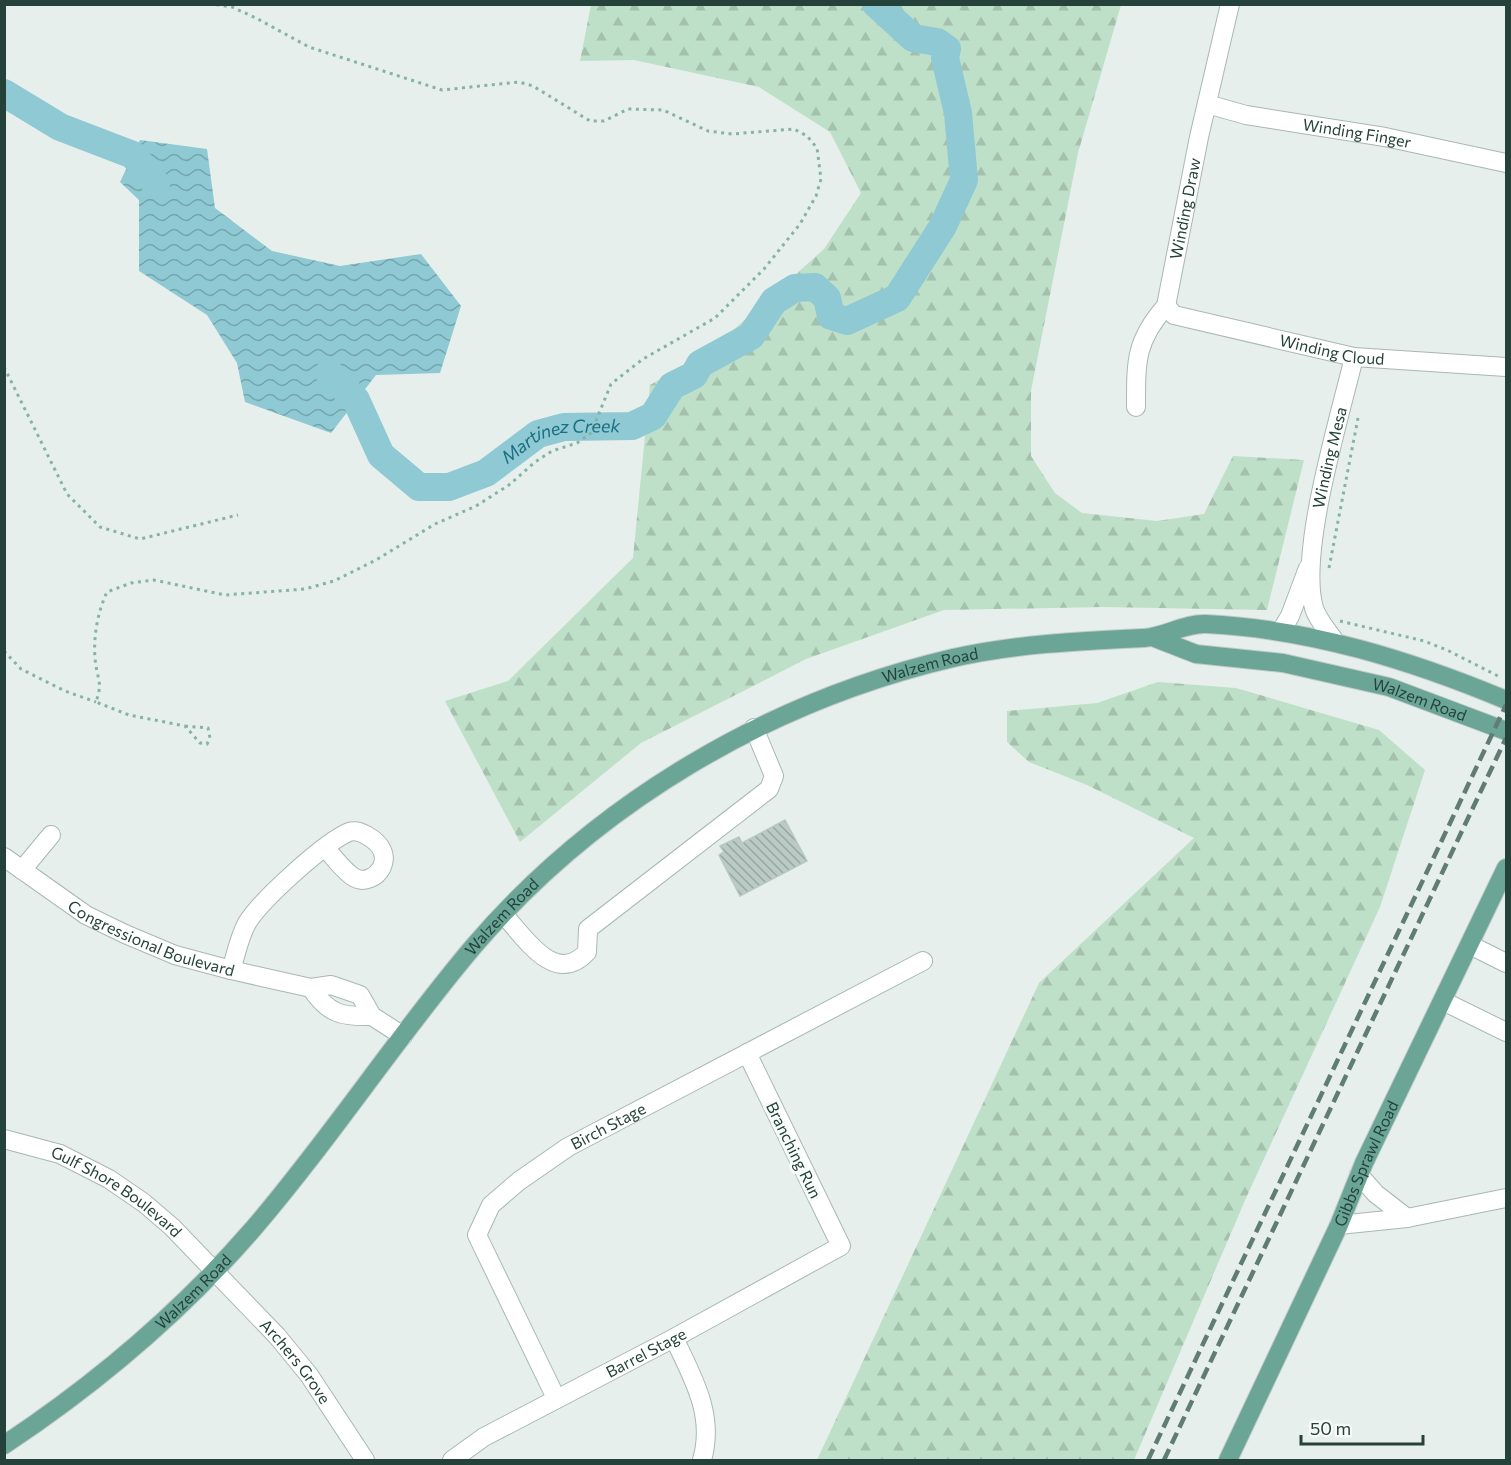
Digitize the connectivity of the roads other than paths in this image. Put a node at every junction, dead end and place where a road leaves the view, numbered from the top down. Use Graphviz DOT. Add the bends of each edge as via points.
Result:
graph roads {
  1 [pos="1230,4"];
  2 [pos="1207,104"];
  3 [pos="1506,163"];
  4 [pos="1166,306"];
  5 [pos="1354,357"];
  6 [pos="1506,368"];
  7 [pos="1136,407"];
  8 [pos="1311,561"];
  9 [pos="1281,631"];
  10 [pos="1155,638"];
  11 [pos="1336,643"];
  12 [pos="1506,700"];
  13 [pos="754,728"];
  14 [pos="1506,731"];
  15 [pos="51,835"];
  16 [pos="326,849"];
  17 [pos="4,857"];
  18 [pos="1506,868"];
  19 [pos="22,870"];
  20 [pos="504,915"];
  21 [pos="1470,945"];
  22 [pos="923,961"];
  23 [pos="1506,963"];
  24 [pos="231,970"];
  25 [pos="1443,1001"];
  26 [pos="1506,1032"];
  27 [pos="403,1036"];
  28 [pos="747,1053"];
  29 [pos="4,1138"];
  30 [pos="1359,1174"];
  31 [pos="1506,1198"];
  32 [pos="1407,1218"];
  33 [pos="1339,1225"];
  34 [pos="841,1246"];
  35 [pos="213,1271"];
  36 [pos="674,1338"];
  37 [pos="556,1398"];
  38 [pos="4,1445"];
  39 [pos="365,1461"];
  40 [pos="452,1461"];
  41 [pos="702,1461"];
  42 [pos="1228,1461"];
  1 -- 2 [label="street, Winding Draw"];
  2 -- 3 [label="street, Winding Finger" via="1246,115 1385,137"];
  2 -- 4 [label="street, Winding Draw"];
  4 -- 5 [label="street, Winding Cloud" via="1174,315"];
  4 -- 7 [label="street, Winding Draw" via="1143,337"];
  5 -- 6 [label="street, Winding Cloud"];
  5 -- 8 [label="street, Winding Mesa"];
  8 -- 9 [label="street, Winding Mesa"];
  8 -- 11 [label="street, Winding Mesa" via="1315,611"];
  9 -- 10 [label="main road, Walzem Road" via="1197,624"];
  9 -- 11 [label="main road, Walzem Road"];
  10 -- 13 [label="main road, Walzem Road" via="1040,645 953,658 852,689"];
  10 -- 14 [label="main road, Walzem Road" via="1196,654 1283,663 1380,684"];
  11 -- 12 [label="main road, Walzem Road" via="1431,671"];
  13 -- 20 [label="main road, Walzem Road" via="676,773 605,822 537,880"];
  13 -- 20 [label="street" via="774,776 769,789 588,928 587,952 577,963 548,961"];
  15 -- 19 [label="street"];
  16 -- 24 [label="street" via="265,899 246,924"];
  17 -- 19 [label="street, Congressional Boulevard"];
  18 -- 21 [label="main road, Gibbs Sprawl Road"];
  19 -- 24 [label="street, Congressional Boulevard" via="86,915 175,955"];
  20 -- 27 [label="main road, Walzem Road" via="474,946"];
  21 -- 23 [label="street"];
  21 -- 25 [label="main road, Gibbs Sprawl Road"];
  22 -- 28 [label="street, Birch Stage"];
  24 -- 27 [label="street, Congressional Boulevard" via="311,988 322,1006 348,1017 372,1016"];
  25 -- 26 [label="street"];
  25 -- 30 [label="main road, Gibbs Sprawl Road"];
  27 -- 35 [label="main road, Walzem Road" via="313,1155"];
  28 -- 34 [label="street, Branching Run"];
  28 -- 37 [label="street, Birch Stage" via="568,1148 491,1205 477,1235"];
  29 -- 35 [label="street, Gulf Shore Boulevard" via="60,1154 109,1179 158,1215"];
  30 -- 32 [label="street" via="1376,1194"];
  30 -- 33 [label="main road, Gibbs Sprawl Road"];
  31 -- 32 [label="street"];
  32 -- 33 [label="street"];
  33 -- 42 [label="main road, Gibbs Sprawl Road"];
  34 -- 36 [label="street, Barrel Stage"];
  35 -- 38 [label="main road, Walzem Road" via="122,1357 52,1413"];
  35 -- 39 [label="street, Archers Grove" via="272,1330 309,1375"];
  36 -- 37 [label="street, Barrel Stage"];
  36 -- 41 [label="street" via="703,1404 706,1439"];
  37 -- 40 [label="street, Barrel Stage" via="477,1441"];
}
